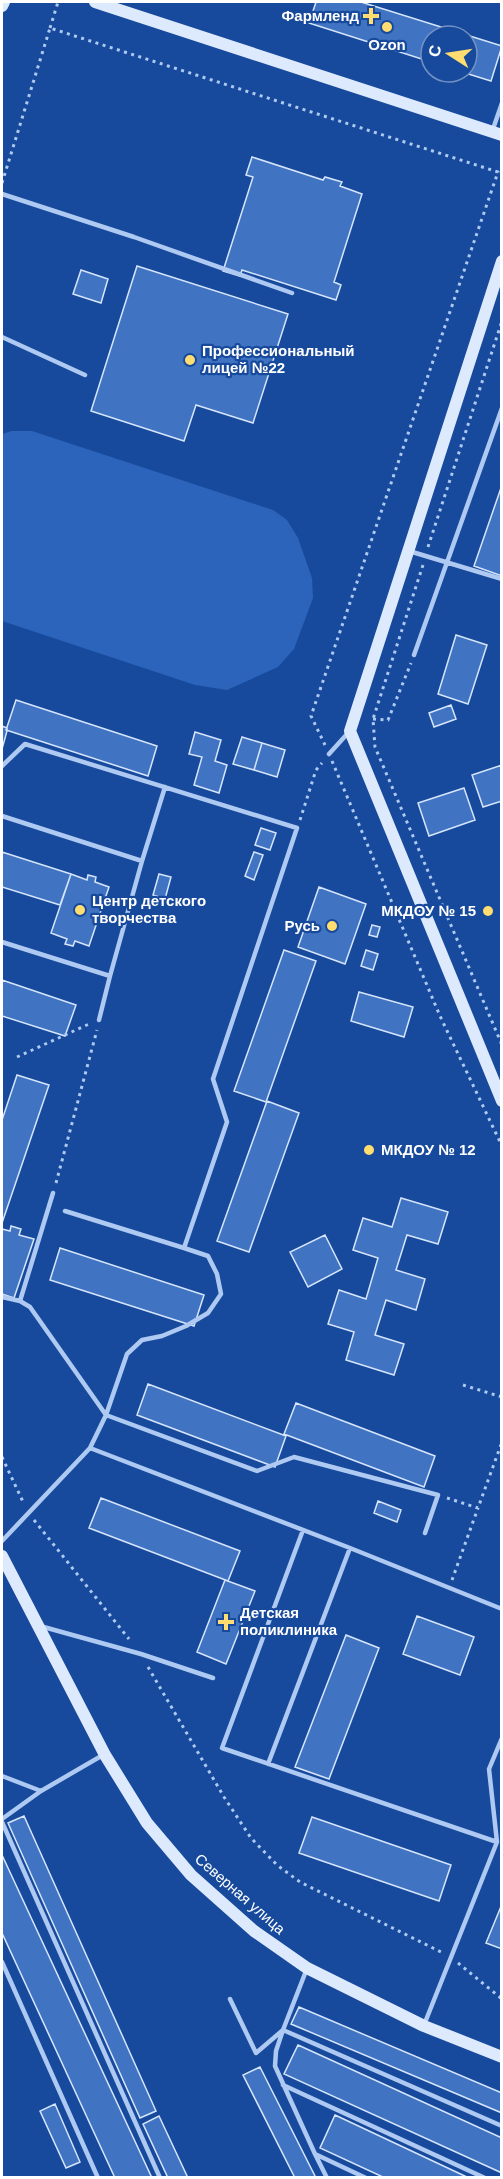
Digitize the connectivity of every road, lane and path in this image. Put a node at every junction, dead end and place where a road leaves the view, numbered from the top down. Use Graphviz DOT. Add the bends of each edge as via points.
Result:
graph roads {
  1 [pos="4,2"];
  2 [pos="58,2"];
  3 [pos="95,2"];
  4 [pos="2,6"];
  5 [pos="50,28"];
  6 [pos="501,103"];
  7 [pos="497,133"];
  8 [pos="2,183"];
  9 [pos="2,194"];
  10 [pos="501,267"];
  11 [pos="292,293"];
  12 [pos="501,321"];
  13 [pos="2,337"];
  14 [pos="85,375"];
  15 [pos="501,408"];
  16 [pos="408,551"];
  17 [pos="425,556"];
  18 [pos="448,563"];
  19 [pos="501,579"];
  20 [pos="414,655"];
  21 [pos="373,719"];
  22 [pos="350,731"];
  23 [pos="329,754"];
  24 [pos="2,766"];
  25 [pos="316,770"];
  26 [pos="165,787"];
  27 [pos="2,816"];
  28 [pos="297,828"];
  29 [pos="142,861"];
  30 [pos="2,942"];
  31 [pos="110,976"];
  32 [pos="99,1020"];
  33 [pos="501,1046"];
  34 [pos="17,1057"];
  35 [pos="501,1101"];
  36 [pos="501,1146"];
  37 [pos="53,1193"];
  38 [pos="65,1211"];
  39 [pos="184,1248"];
  40 [pos="2,1297"];
  41 [pos="20,1301"];
  42 [pos="463,1385"];
  43 [pos="501,1396"];
  44 [pos="106,1415"];
  45 [pos="501,1442"];
  46 [pos="90,1448"];
  47 [pos="438,1495"];
  48 [pos="478,1508"];
  49 [pos="303,1530"];
  50 [pos="425,1533"];
  51 [pos="2,1541"];
  52 [pos="350,1548"];
  53 [pos="2,1556"];
  54 [pos="449,1587"];
  55 [pos="501,1609"];
  56 [pos="38,1625"];
  57 [pos="213,1678"];
  58 [pos="501,1738"];
  59 [pos="105,1755"];
  60 [pos="268,1764"];
  61 [pos="2,1776"];
  62 [pos="41,1791"];
  63 [pos="2,1821"];
  64 [pos="496,1842"];
  65 [pos="2,1962"];
  66 [pos="307,1968"];
  67 [pos="230,1999"];
  68 [pos="424,2026"];
  69 [pos="283,2030"];
  70 [pos="501,2058"];
  71 [pos="283,2085"];
  72 [pos="501,2126"];
  73 [pos="315,2154"];
  74 [pos="98,2178"];
  75 [pos="160,2178"];
  76 [pos="327,2178"];
  77 [pos="366,2178"];
  78 [pos="485,2178"];
  1 -- 4 [label="street"];
  2 -- 5 [label="path"];
  3 -- 7 [label="street"];
  5 -- 8 [label="path"];
  5 -- 23 [label="path" via="498,172 311,716"];
  6 -- 7 [label="lane"];
  9 -- 11 [label="lane"];
  10 -- 16 [label="street"];
  12 -- 17 [label="path"];
  13 -- 14 [label="lane"];
  15 -- 18 [label="lane"];
  16 -- 17 [label="lane"];
  16 -- 22 [label="street"];
  17 -- 18 [label="lane"];
  17 -- 21 [label="path"];
  18 -- 19 [label="lane"];
  18 -- 20 [label="lane"];
  20 -- 21 [label="path" via="388,720"];
  21 -- 33 [label="path" via="375,747"];
  22 -- 23 [label="lane"];
  22 -- 35 [label="street"];
  23 -- 36 [label="path" via="440,1016"];
  24 -- 26 [label="lane" via="25,744"];
  25 -- 28 [label="path"];
  26 -- 28 [label="lane"];
  26 -- 29 [label="lane"];
  27 -- 29 [label="lane"];
  28 -- 39 [label="lane" via="213,1079 227,1122"];
  29 -- 31 [label="lane"];
  30 -- 31 [label="lane"];
  31 -- 32 [label="lane"];
  32 -- 34 [label="path"];
  32 -- 37 [label="path"];
  37 -- 41 [label="lane"];
  38 -- 39 [label="lane"];
  39 -- 44 [label="lane" via="208,1256 217,1274 220,1294 208,1313 186,1326 136,1343 127,1354"];
  40 -- 41 [label="lane"];
  41 -- 44 [label="lane" via="30,1306"];
  42 -- 43 [label="path"];
  44 -- 46 [label="lane"];
  44 -- 47 [label="lane" via="257,1471 294,1457"];
  45 -- 48 [label="path"];
  46 -- 49 [label="lane"];
  46 -- 51 [label="lane"];
  47 -- 48 [label="path"];
  47 -- 50 [label="lane"];
  48 -- 54 [label="path"];
  49 -- 52 [label="lane"];
  49 -- 60 [label="lane" via="222,1748"];
  52 -- 54 [label="lane"];
  52 -- 60 [label="lane"];
  53 -- 56 [label="street, Северная улица"];
  54 -- 55 [label="lane"];
  56 -- 57 [label="lane"];
  56 -- 59 [label="street, Северная улица"];
  58 -- 64 [label="lane" via="489,1768"];
  59 -- 62 [label="lane"];
  59 -- 66 [label="street, Северная улица" via="147,1823 191,1875 254,1931"];
  60 -- 64 [label="lane"];
  61 -- 62 [label="lane"];
  62 -- 63 [label="lane"];
  63 -- 75 [label="lane"];
  64 -- 68 [label="lane"];
  65 -- 74 [label="lane"];
  66 -- 68 [label="street, Северная улица"];
  66 -- 69 [label="lane"];
  67 -- 69 [label="lane" via="256,2053"];
  68 -- 70 [label="street, Северная улица"];
  69 -- 71 [label="lane" via="275,2066"];
  69 -- 72 [label="lane"];
  71 -- 73 [label="lane"];
  71 -- 78 [label="lane"];
  73 -- 76 [label="lane"];
  73 -- 77 [label="lane"];
}
